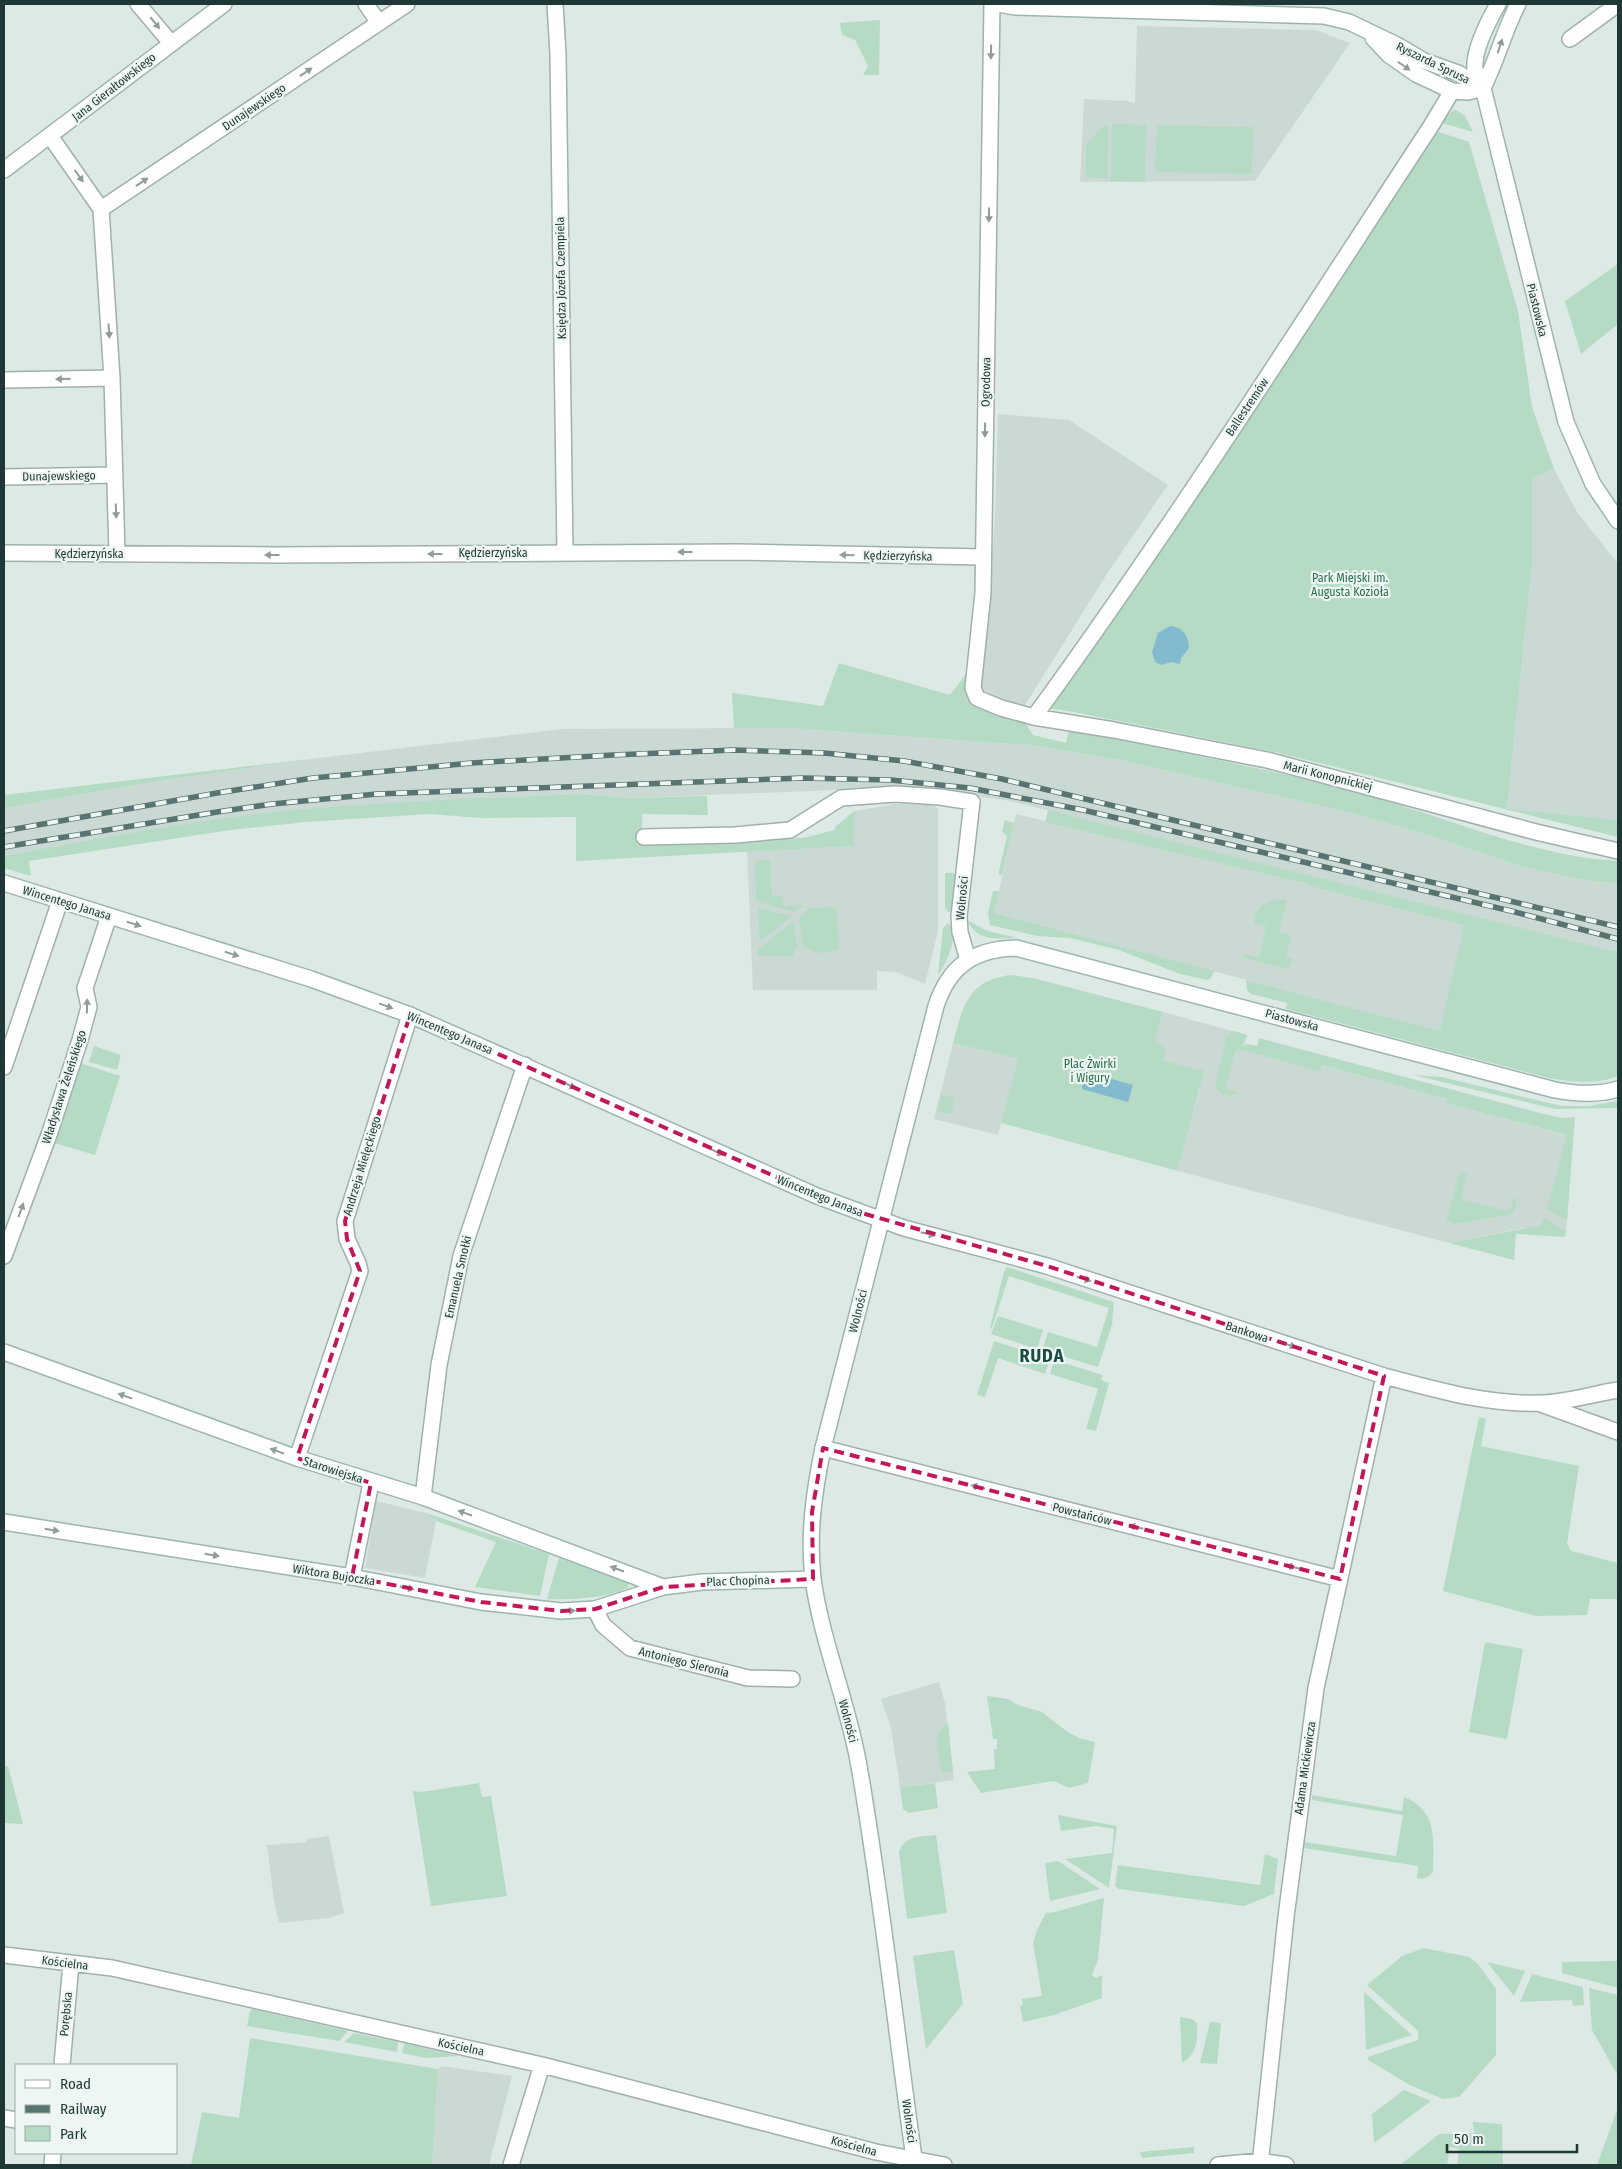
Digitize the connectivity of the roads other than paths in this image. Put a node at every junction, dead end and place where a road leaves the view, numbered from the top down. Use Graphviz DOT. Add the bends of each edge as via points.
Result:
graph roads {
  1 [pos="138,4"];
  2 [pos="224,4"];
  3 [pos="366,4"];
  4 [pos="407,4"];
  5 [pos="555,4"];
  6 [pos="992,4"];
  7 [pos="998,4"];
  8 [pos="1498,4"];
  9 [pos="1518,4"];
  10 [pos="1618,4"];
  11 [pos="380,22"];
  12 [pos="1368,33"];
  13 [pos="1570,39"];
  14 [pos="171,43"];
  15 [pos="1483,88"];
  16 [pos="1452,91"];
  17 [pos="50,136"];
  18 [pos="4,170"];
  19 [pos="102,209"];
  20 [pos="112,378"];
  21 [pos="4,380"];
  22 [pos="115,475"];
  23 [pos="4,477"];
  24 [pos="1618,521"];
  25 [pos="4,553"];
  26 [pos="565,553"];
  27 [pos="117,554"];
  28 [pos="983,557"];
  29 [pos="1034,717"];
  30 [pos="644,836"];
  31 [pos="1618,851"];
  32 [pos="4,883"];
  33 [pos="60,900"];
  34 [pos="109,916"];
  35 [pos="968,960"];
  36 [pos="410,1015"];
  37 [pos="525,1065"];
  38 [pos="4,1067"];
  39 [pos="1618,1089"];
  40 [pos="882,1220"];
  41 [pos="4,1256"];
  42 [pos="4,1352"];
  43 [pos="1384,1376"];
  44 [pos="1618,1390"];
  45 [pos="1540,1403"];
  46 [pos="1618,1432"];
  47 [pos="823,1448"];
  48 [pos="297,1458"];
  49 [pos="372,1483"];
  50 [pos="423,1497"];
  51 [pos="4,1522"];
  52 [pos="352,1577"];
  53 [pos="813,1579"];
  54 [pos="1340,1579"];
  55 [pos="663,1587"];
  56 [pos="595,1609"];
  57 [pos="792,1679"];
  58 [pos="4,1955"];
  59 [pos="71,1963"];
  60 [pos="62,2064"];
  61 [pos="542,2065"];
  62 [pos="915,2163"];
  63 [pos="1260,2163"];
  64 [pos="511,2165"];
  65 [pos="944,2165"];
  66 [pos="1218,2165"];
  67 [pos="1286,2165"];
  1 -- 14 [label="street, one-way"];
  2 -- 14 [label="street, Jana Gierałtowskiego"];
  3 -- 11 [label="street"];
  4 -- 11 [label="street, Dunajewskiego"];
  5 -- 26 [label="street, Księdza Józefa Czempiela"];
  6 -- 28 [label="street, Ogrodowa, one-way"];
  7 -- 12 [label="street, Ryszarda Sprusa" via="1324,16 1349,22"];
  8 -- 15 [label="street, Piastowska" via="1485,28 1475,68"];
  15 -- 9 [label="street, one-way"];
  10 -- 13 [label="street"];
  19 -- 11 [label="street, Dunajewskiego, one-way"];
  12 -- 15 [label="street, Ryszarda Sprusa" via="1424,61 1458,73"];
  12 -- 16 [label="street, Ryszarda Sprusa, one-way" via="1389,55 1416,74"];
  14 -- 17 [label="street, Jana Gierałtowskiego"];
  15 -- 16 [label="street, Ryszarda Sprusa" via="1468,92"];
  15 -- 24 [label="street, Piastowska" via="1566,422 1584,467"];
  16 -- 29 [label="street, Ballestremów" via="1142,565"];
  17 -- 18 [label="street, Jana Gierałtowskiego"];
  17 -- 19 [label="street, one-way"];
  19 -- 20 [label="street, one-way"];
  20 -- 21 [label="street, one-way"];
  20 -- 22 [label="street"];
  22 -- 23 [label="street, Dunajewskiego"];
  22 -- 27 [label="street, one-way"];
  25 -- 27 [label="street, Kędzierzyńska"];
  26 -- 27 [label="street, Kędzierzyńska, one-way"];
  28 -- 26 [label="street, Kędzierzyńska, one-way" via="737,552"];
  28 -- 29 [label="street, Ogrodowa" via="974,694 980,700"];
  29 -- 31 [label="street, Marii Konopnickiej" via="1267,760"];
  30 -- 35 [label="street, Wolności" via="735,835 790,830 841,798 895,794 972,802 959,916"];
  32 -- 33 [label="street, Wincentego Janasa"];
  33 -- 34 [label="street, Wincentego Janasa"];
  33 -- 38 [label="street"];
  34 -- 36 [label="street, Wincentego Janasa, one-way" via="311,979"];
  41 -- 34 [label="street, Władysława Żeleńskiego, one-way" via="80,1040 89,1007 85,988"];
  35 -- 39 [label="street, Piastowska" via="986,952 1016,948 1555,1090 1600,1093"];
  35 -- 40 [label="street, Wolności" via="949,977 942,990"];
  36 -- 37 [label="street, Wincentego Janasa"];
  36 -- 48 [label="street, Andrzeja Mielęckiego" via="345,1222 347,1239 360,1271"];
  37 -- 40 [label="street, Wincentego Janasa, one-way" via="817,1196"];
  37 -- 50 [label="street, Emanuela Smołki" via="461,1256 439,1365"];
  40 -- 43 [label="street, Bankowa, one-way" via="1047,1266"];
  40 -- 47 [label="street, Wolności"];
  48 -- 42 [label="street, Starowiejska, one-way"];
  43 -- 45 [label="street, Bankowa" via="1457,1394"];
  43 -- 54 [label="street, Adama Mickiewicza"];
  44 -- 45 [label="street, Bankowa"];
  45 -- 46 [label="street"];
  47 -- 53 [label="street, Wolności" via="812,1512"];
  54 -- 47 [label="street, Powstańców, one-way"];
  48 -- 49 [label="street, Starowiejska"];
  49 -- 50 [label="street, Starowiejska"];
  49 -- 52 [label="street"];
  55 -- 50 [label="street, Starowiejska, one-way"];
  51 -- 52 [label="street, Wiktora Bujoczka, one-way"];
  52 -- 56 [label="street, Wiktora Bujoczka, one-way" via="541,1610"];
  53 -- 55 [label="street, Plac Chopina" via="702,1582"];
  53 -- 62 [label="street, Wolności" via="859,1764"];
  54 -- 63 [label="street, Adama Mickiewicza" via="1316,1688 1307,1748"];
  55 -- 56 [label="street, Wiktora Bujoczka"];
  56 -- 57 [label="street, Antoniego Sieronia" via="603,1625 630,1648 748,1678"];
  58 -- 59 [label="street, Kościelna"];
  59 -- 60 [label="street, Porębska"];
  59 -- 61 [label="street, Kościelna" via="112,1968"];
  61 -- 62 [label="street, Kościelna"];
  61 -- 64 [label="street"];
  62 -- 65 [label="street, Kościelna"];
  63 -- 66 [label="street"];
  63 -- 67 [label="street"];
}
